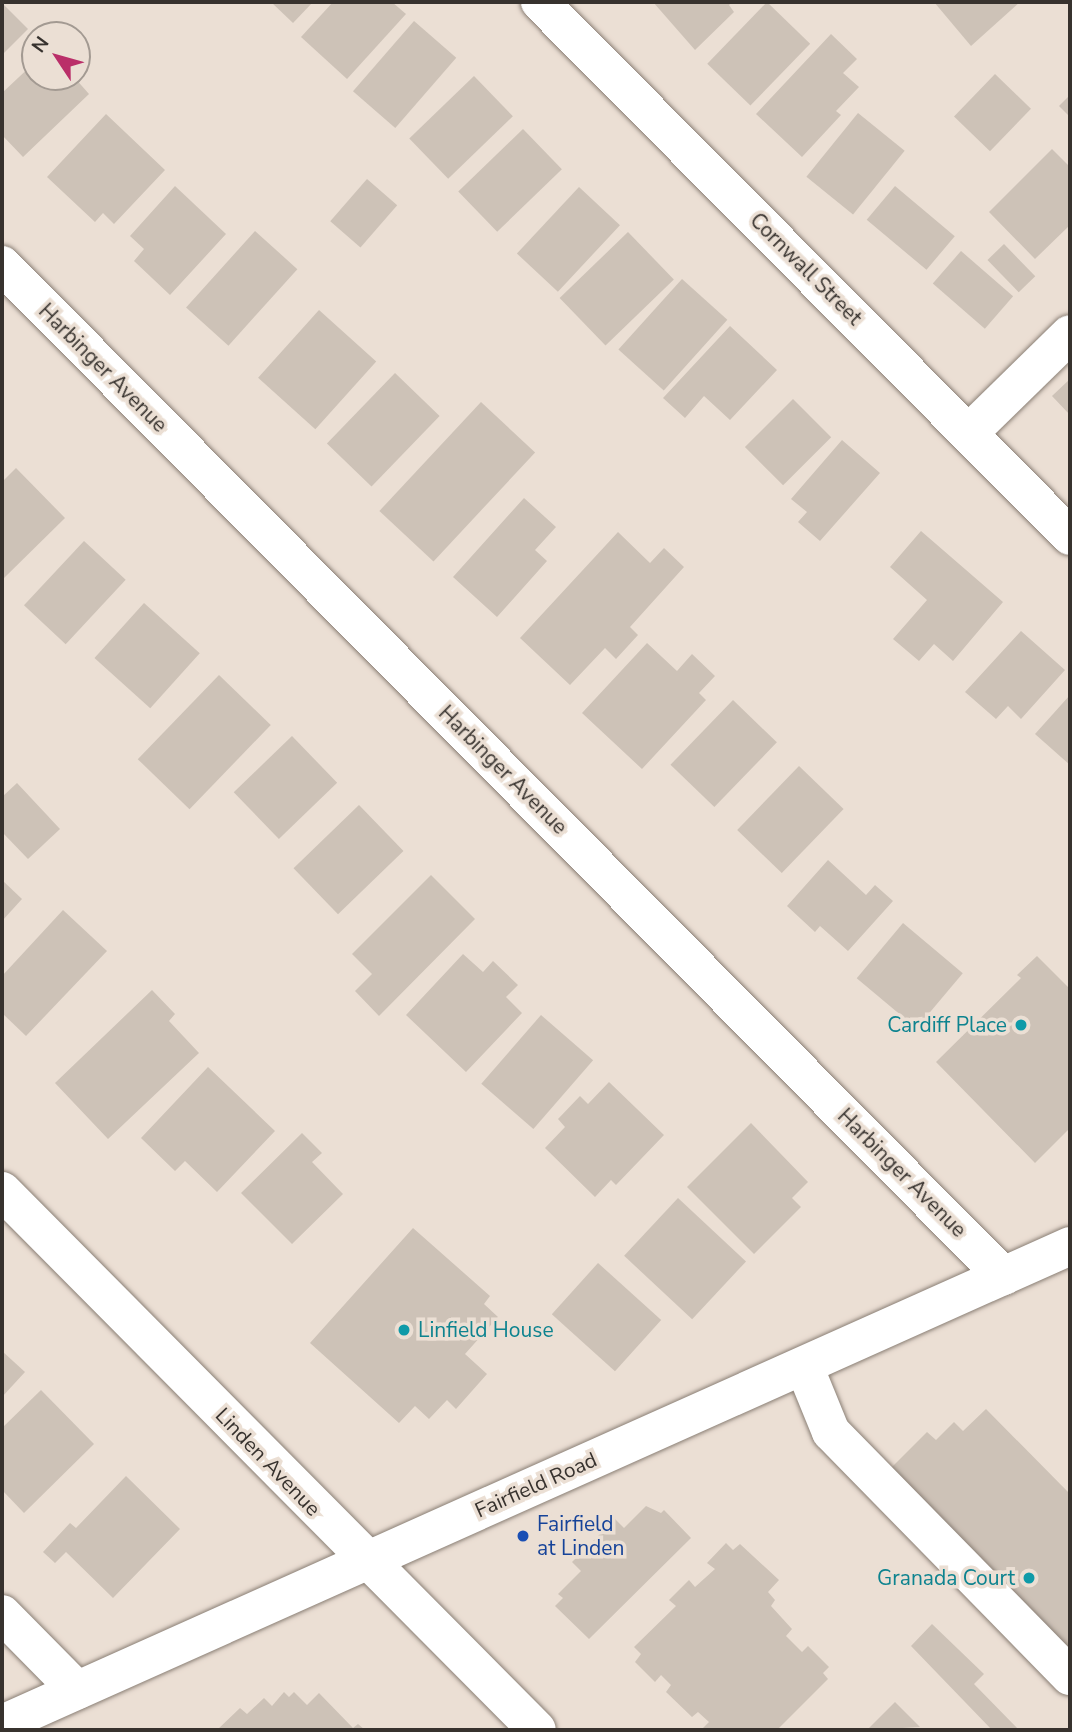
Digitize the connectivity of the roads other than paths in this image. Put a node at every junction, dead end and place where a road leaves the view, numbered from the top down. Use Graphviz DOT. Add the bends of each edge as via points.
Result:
graph roads {
  1 [pos="540,2"];
  2 [pos="2,265"];
  3 [pos="1070,334"];
  4 [pos="969,433"];
  5 [pos="1070,536"];
  6 [pos="2,1191"];
  7 [pos="1070,1246"];
  8 [pos="1003,1276"];
  9 [pos="804,1366"];
  10 [pos="368,1560"];
  11 [pos="2,1614"];
  12 [pos="1070,1676"];
  13 [pos="77,1690"];
  14 [pos="2,1724"];
  15 [pos="537,1730"];
  1 -- 4 [label="street, Cornwall Street"];
  2 -- 8 [label="street, Harbinger Avenue"];
  3 -- 4 [label="street"];
  4 -- 5 [label="street, Cornwall Street"];
  6 -- 10 [label="street, Linden Avenue"];
  7 -- 8 [label="street, Fairfield Road"];
  8 -- 9 [label="street, Fairfield Road"];
  9 -- 10 [label="street, Fairfield Road"];
  9 -- 12 [label="street" via="831,1432"];
  10 -- 13 [label="street, Fairfield Road"];
  10 -- 15 [label="street, Linden Avenue"];
  11 -- 13 [label="street"];
  13 -- 14 [label="street, Fairfield Road"];
}
